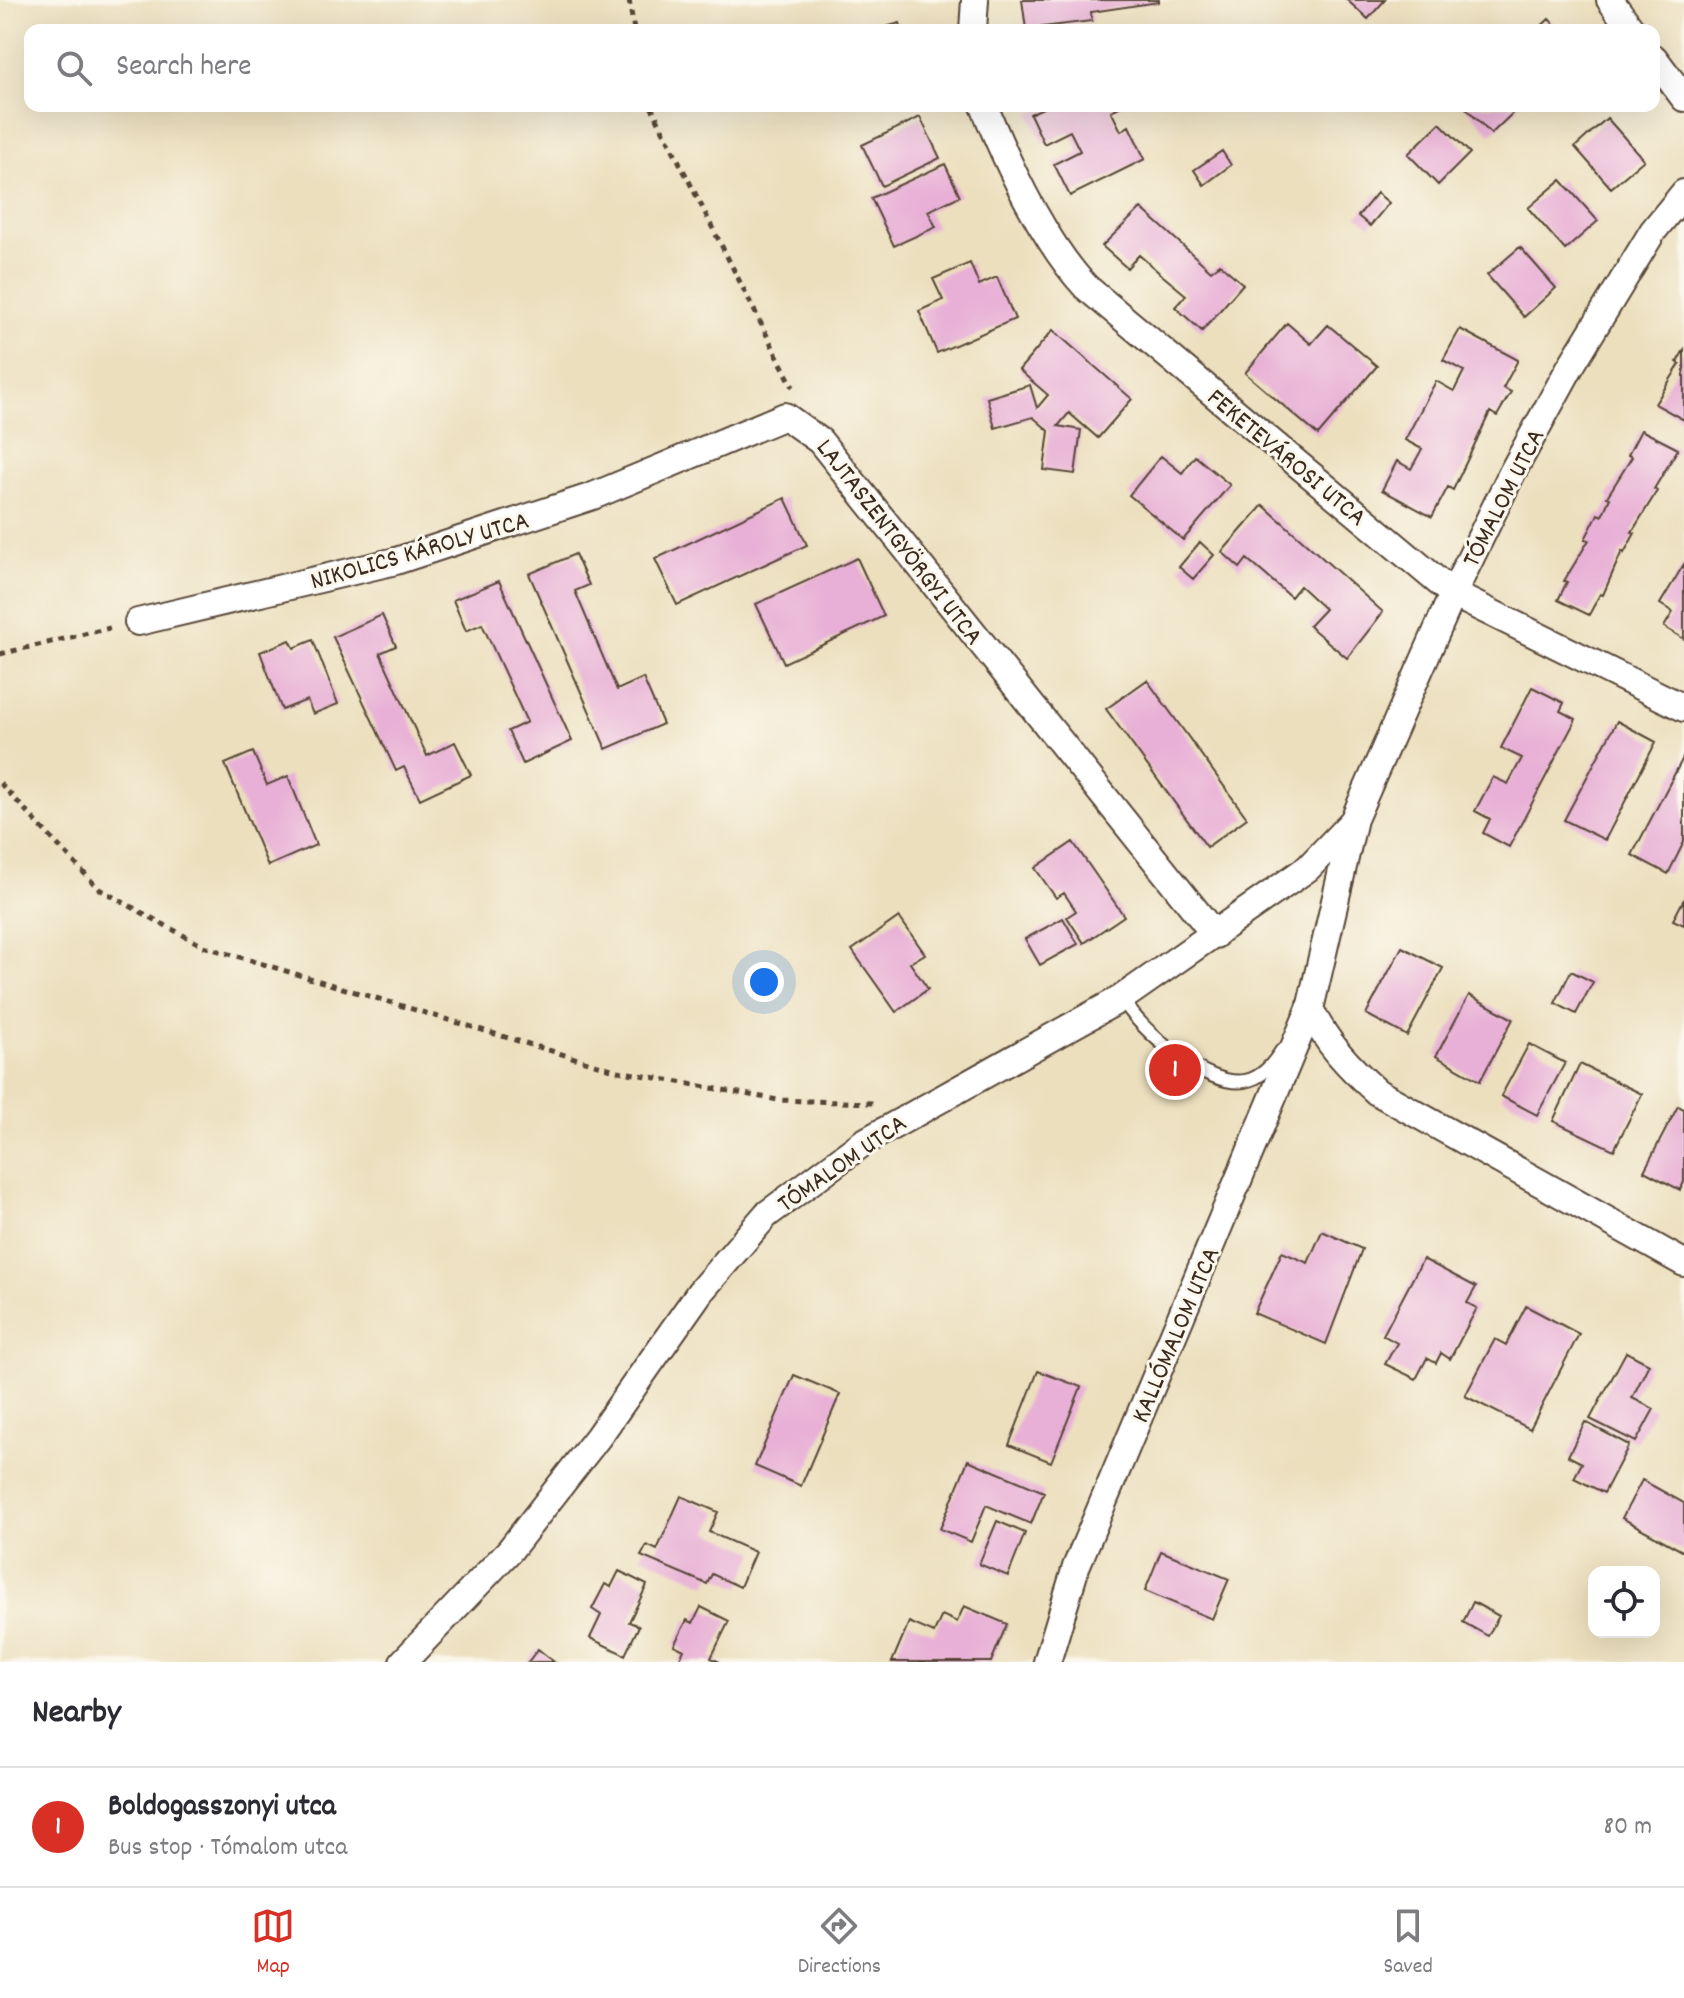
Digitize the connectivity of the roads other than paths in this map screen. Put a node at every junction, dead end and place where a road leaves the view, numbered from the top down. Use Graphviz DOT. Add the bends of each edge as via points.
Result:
graph roads {
  1 [pos="975,0"];
  2 [pos="1610,0"];
  3 [pos="973,24"];
  4 [pos="1628,24"];
  5 [pos="1660,66"];
  6 [pos="1684,98"];
  7 [pos="987,112"];
  8 [pos="1684,193"];
  9 [pos="820,441"];
  10 [pos="1453,594"];
  11 [pos="138,622"];
  12 [pos="1684,708"];
  13 [pos="1354,819"];
  14 [pos="1215,935"];
  15 [pos="1122,998"];
  16 [pos="1310,1009"];
  17 [pos="1684,1263"];
  18 [pos="403,1662"];
  19 [pos="1047,1662"];
  1 -- 3 [label="street"];
  2 -- 4 [label="street"];
  5 -- 6 [label="street"];
  7 -- 10 [label="street, FEKETEVÁROSI UTCA" via="1065,265 1086,287"];
  8 -- 10 [label="street, TÓMALOM UTCA" via="1653,231 1569,369"];
  9 -- 11 [label="street, NIKOLICS KÁROLY UTCA" via="785,416 593,496 396,561"];
  9 -- 14 [label="street, LAJTASZENTGYÖRGYI UTCA"];
  10 -- 12 [label="street, FEKETEVÁROSI UTCA"];
  10 -- 13 [label="street, TÓMALOM UTCA"];
  13 -- 14 [label="street, TÓMALOM UTCA" via="1308,868"];
  13 -- 16 [label="street, TÓMALOM UTCA"];
  14 -- 15 [label="street, TÓMALOM UTCA"];
  15 -- 16 [label="lane" via="1131,1017 1167,1050 1216,1076 1243,1082 1261,1075 1277,1059"];
  15 -- 18 [label="street, TÓMALOM UTCA" via="926,1104 814,1176 766,1215 700,1292 510,1550"];
  16 -- 17 [label="street" via="1324,1038 1377,1092"];
  16 -- 19 [label="street, KALLÓMALOM UTCA" via="1076,1567"];
}
